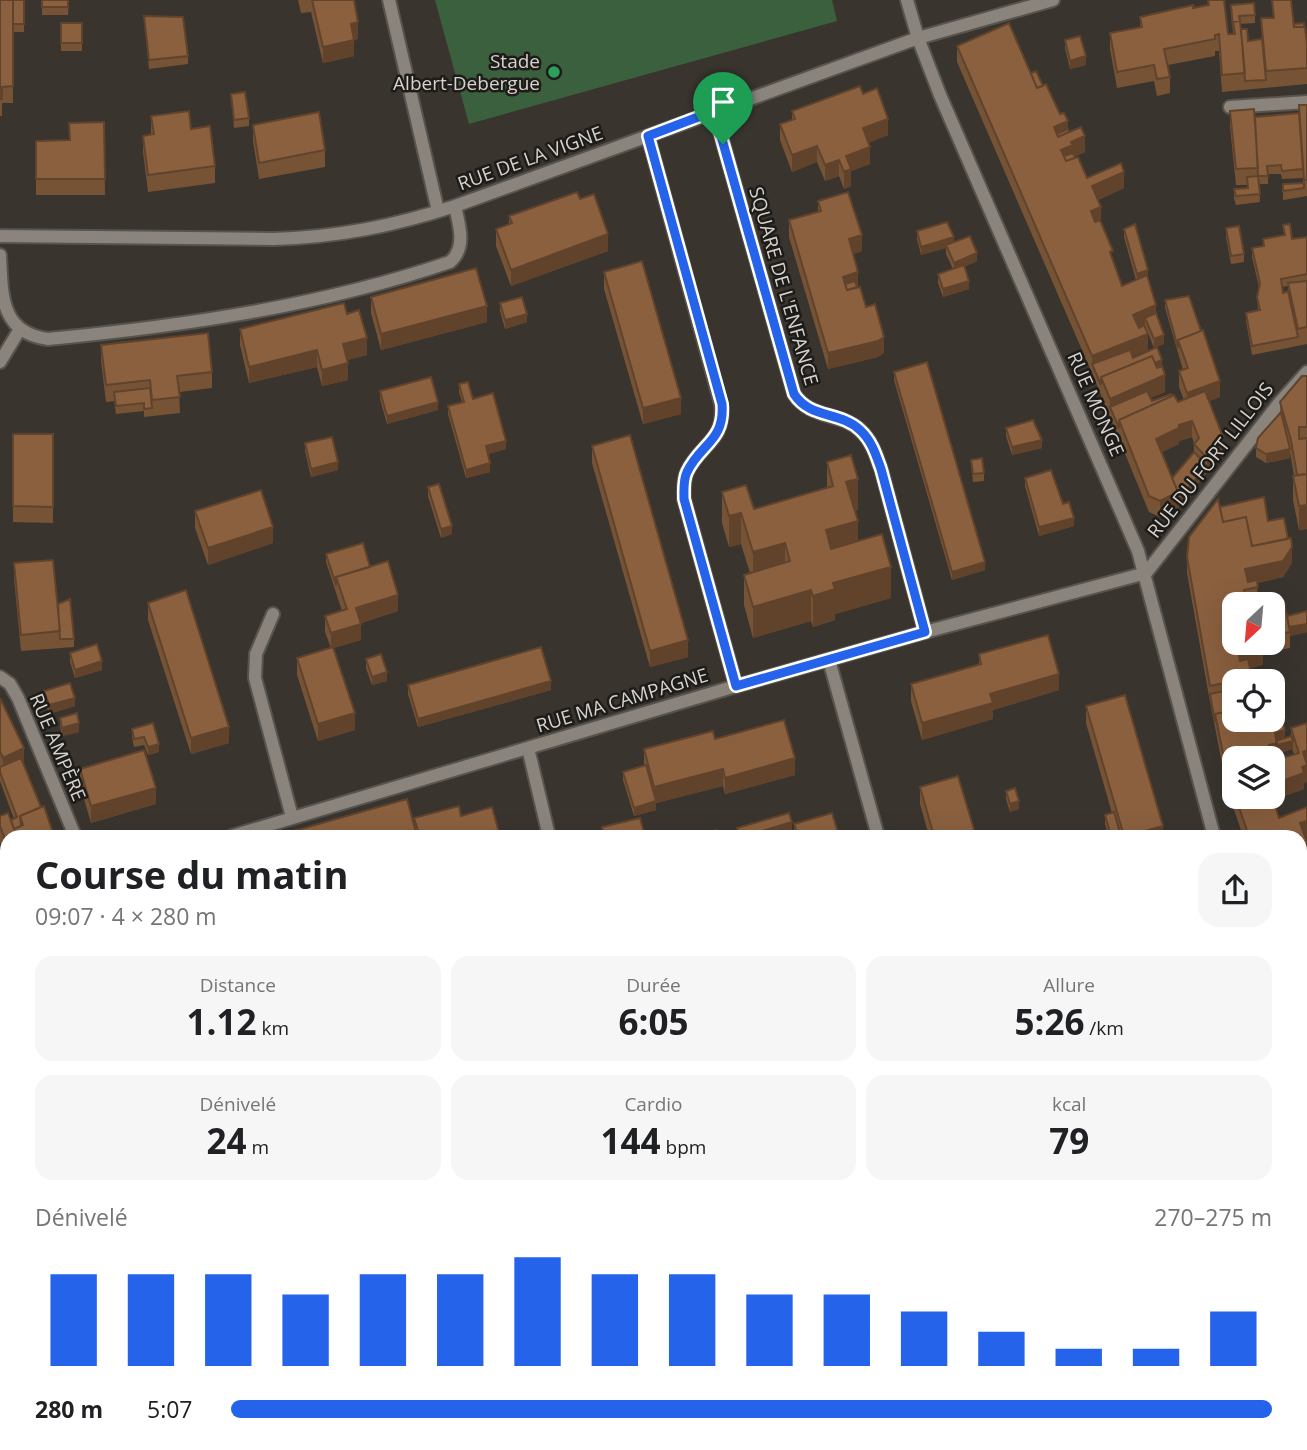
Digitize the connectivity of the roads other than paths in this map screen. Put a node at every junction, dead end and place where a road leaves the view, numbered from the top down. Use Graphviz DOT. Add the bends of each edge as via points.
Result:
graph roads {
  1 [pos="388,0"];
  2 [pos="907,0"];
  3 [pos="1054,0"];
  4 [pos="918,38"];
  5 [pos="1307,102"];
  6 [pos="1230,107"];
  7 [pos="714,111"];
  8 [pos="648,136"];
  9 [pos="455,206"];
  10 [pos="438,211"];
  11 [pos="0,236"];
  12 [pos="0,255"];
  13 [pos="20,329"];
  14 [pos="0,362"];
  15 [pos="1307,372"];
  16 [pos="1146,573"];
  17 [pos="273,614"];
  18 [pos="925,632"];
  19 [pos="829,660"];
  20 [pos="0,677"];
  21 [pos="736,686"];
  22 [pos="528,748"];
  23 [pos="292,817"];
  24 [pos="73,830"];
  25 [pos="251,830"];
  26 [pos="548,830"];
  27 [pos="876,830"];
  28 [pos="1212,830"];
  1 -- 10 [label="street"];
  2 -- 4 [label="street, RUE MONGE"];
  3 -- 4 [label="street, RUE DE LA VIGNE"];
  4 -- 7 [label="street, RUE DE LA VIGNE"];
  4 -- 16 [label="street, RUE MONGE"];
  5 -- 6 [label="street"];
  7 -- 8 [label="street, RUE DE LA VIGNE"];
  7 -- 18 [label="street, SQUARE DE L'ENFANCE" via="794,394 806,408 850,423 872,444"];
  8 -- 9 [label="street, RUE DE LA VIGNE"];
  8 -- 21 [label="street" via="722,404 720,430 686,474 684,499"];
  9 -- 10 [label="street, RUE DE LA VIGNE"];
  9 -- 13 [label="street" via="461,244 456,257 354,291 116,332 48,339"];
  10 -- 11 [label="street, RUE DE LA VIGNE" via="380,228 309,238"];
  12 -- 13 [label="street" via="3,305"];
  13 -- 14 [label="street"];
  15 -- 16 [label="street, RUE DU FORT LILLOIS"];
  16 -- 18 [label="street, RUE MA CAMPAGNE"];
  16 -- 28 [label="street, RUE MONGE"];
  17 -- 23 [label="street" via="256,654 255,678"];
  18 -- 19 [label="street, RUE MA CAMPAGNE"];
  19 -- 21 [label="street, RUE MA CAMPAGNE"];
  19 -- 27 [label="street"];
  20 -- 24 [label="street, RUE AMPÈRE" via="18,698"];
  21 -- 22 [label="street, RUE MA CAMPAGNE"];
  22 -- 23 [label="street, RUE MA CAMPAGNE"];
  22 -- 26 [label="street"];
  23 -- 25 [label="street, RUE MA CAMPAGNE"];
}
